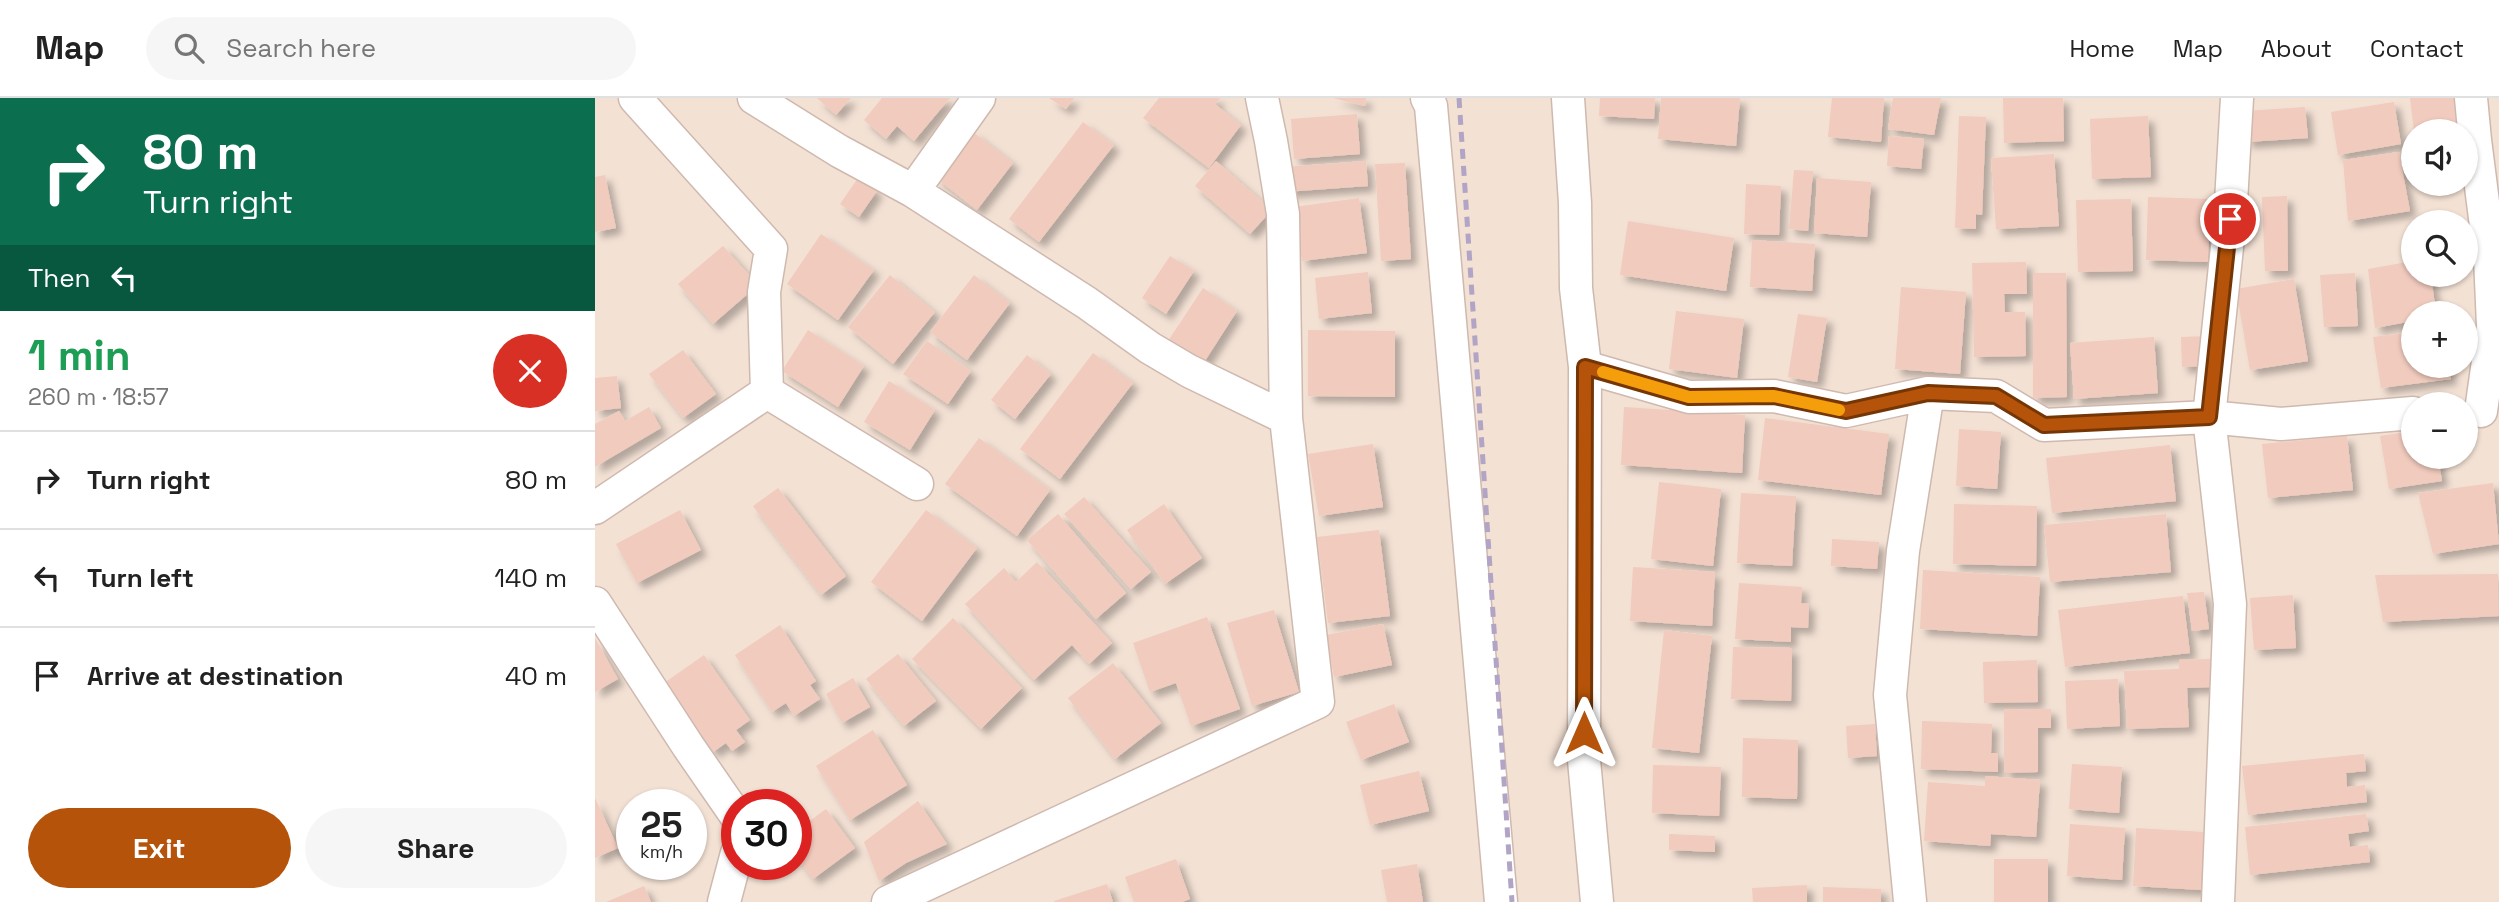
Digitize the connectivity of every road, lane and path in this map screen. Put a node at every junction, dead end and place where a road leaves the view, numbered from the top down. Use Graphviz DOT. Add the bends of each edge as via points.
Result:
graph roads {
  1 [pos="635,98"];
  2 [pos="754,98"];
  3 [pos="979,98"];
  4 [pos="1262,98"];
  5 [pos="1427,98"];
  6 [pos="1568,98"];
  7 [pos="2237,98"];
  8 [pos="2471,98"];
  9 [pos="913,191"];
  10 [pos="1585,367"];
  11 [pos="767,392"];
  12 [pos="1928,393"];
  13 [pos="2401,414"];
  14 [pos="2482,415"];
  15 [pos="2209,417"];
  16 [pos="1286,418"];
  17 [pos="917,484"];
  18 [pos="595,508"];
  19 [pos="595,603"];
  20 [pos="721,794"];
  21 [pos="730,880"];
  22 [pos="1910,901"];
  23 [pos="724,902"];
  24 [pos="888,902"];
  25 [pos="1501,902"];
  26 [pos="1597,902"];
  27 [pos="2218,902"];
  1 -- 11 [label="street" via="771,249 764,292"];
  2 -- 9 [label="street"];
  3 -- 9 [label="street"];
  4 -- 16 [label="street" via="1283,214"];
  5 -- 25 [label="street"];
  6 -- 10 [label="street" via="1576,288"];
  7 -- 15 [label="street" via="2230,219"];
  8 -- 14 [label="street" via="2490,257 2493,326"];
  9 -- 16 [label="street" via="1150,348"];
  10 -- 12 [label="street" via="1689,397 1774,396 1846,411"];
  10 -- 26 [label="street" via="1584,760"];
  11 -- 17 [label="street"];
  11 -- 18 [label="street"];
  12 -- 15 [label="street" via="1996,396 2044,425"];
  12 -- 22 [label="street" via="1903,551 1890,695"];
  13 -- 15 [label="street" via="2281,424"];
  15 -- 27 [label="street" via="2230,604"];
  16 -- 24 [label="street" via="1318,702"];
  19 -- 20 [label="street"];
  21 -- 23 [label="street"];
}
